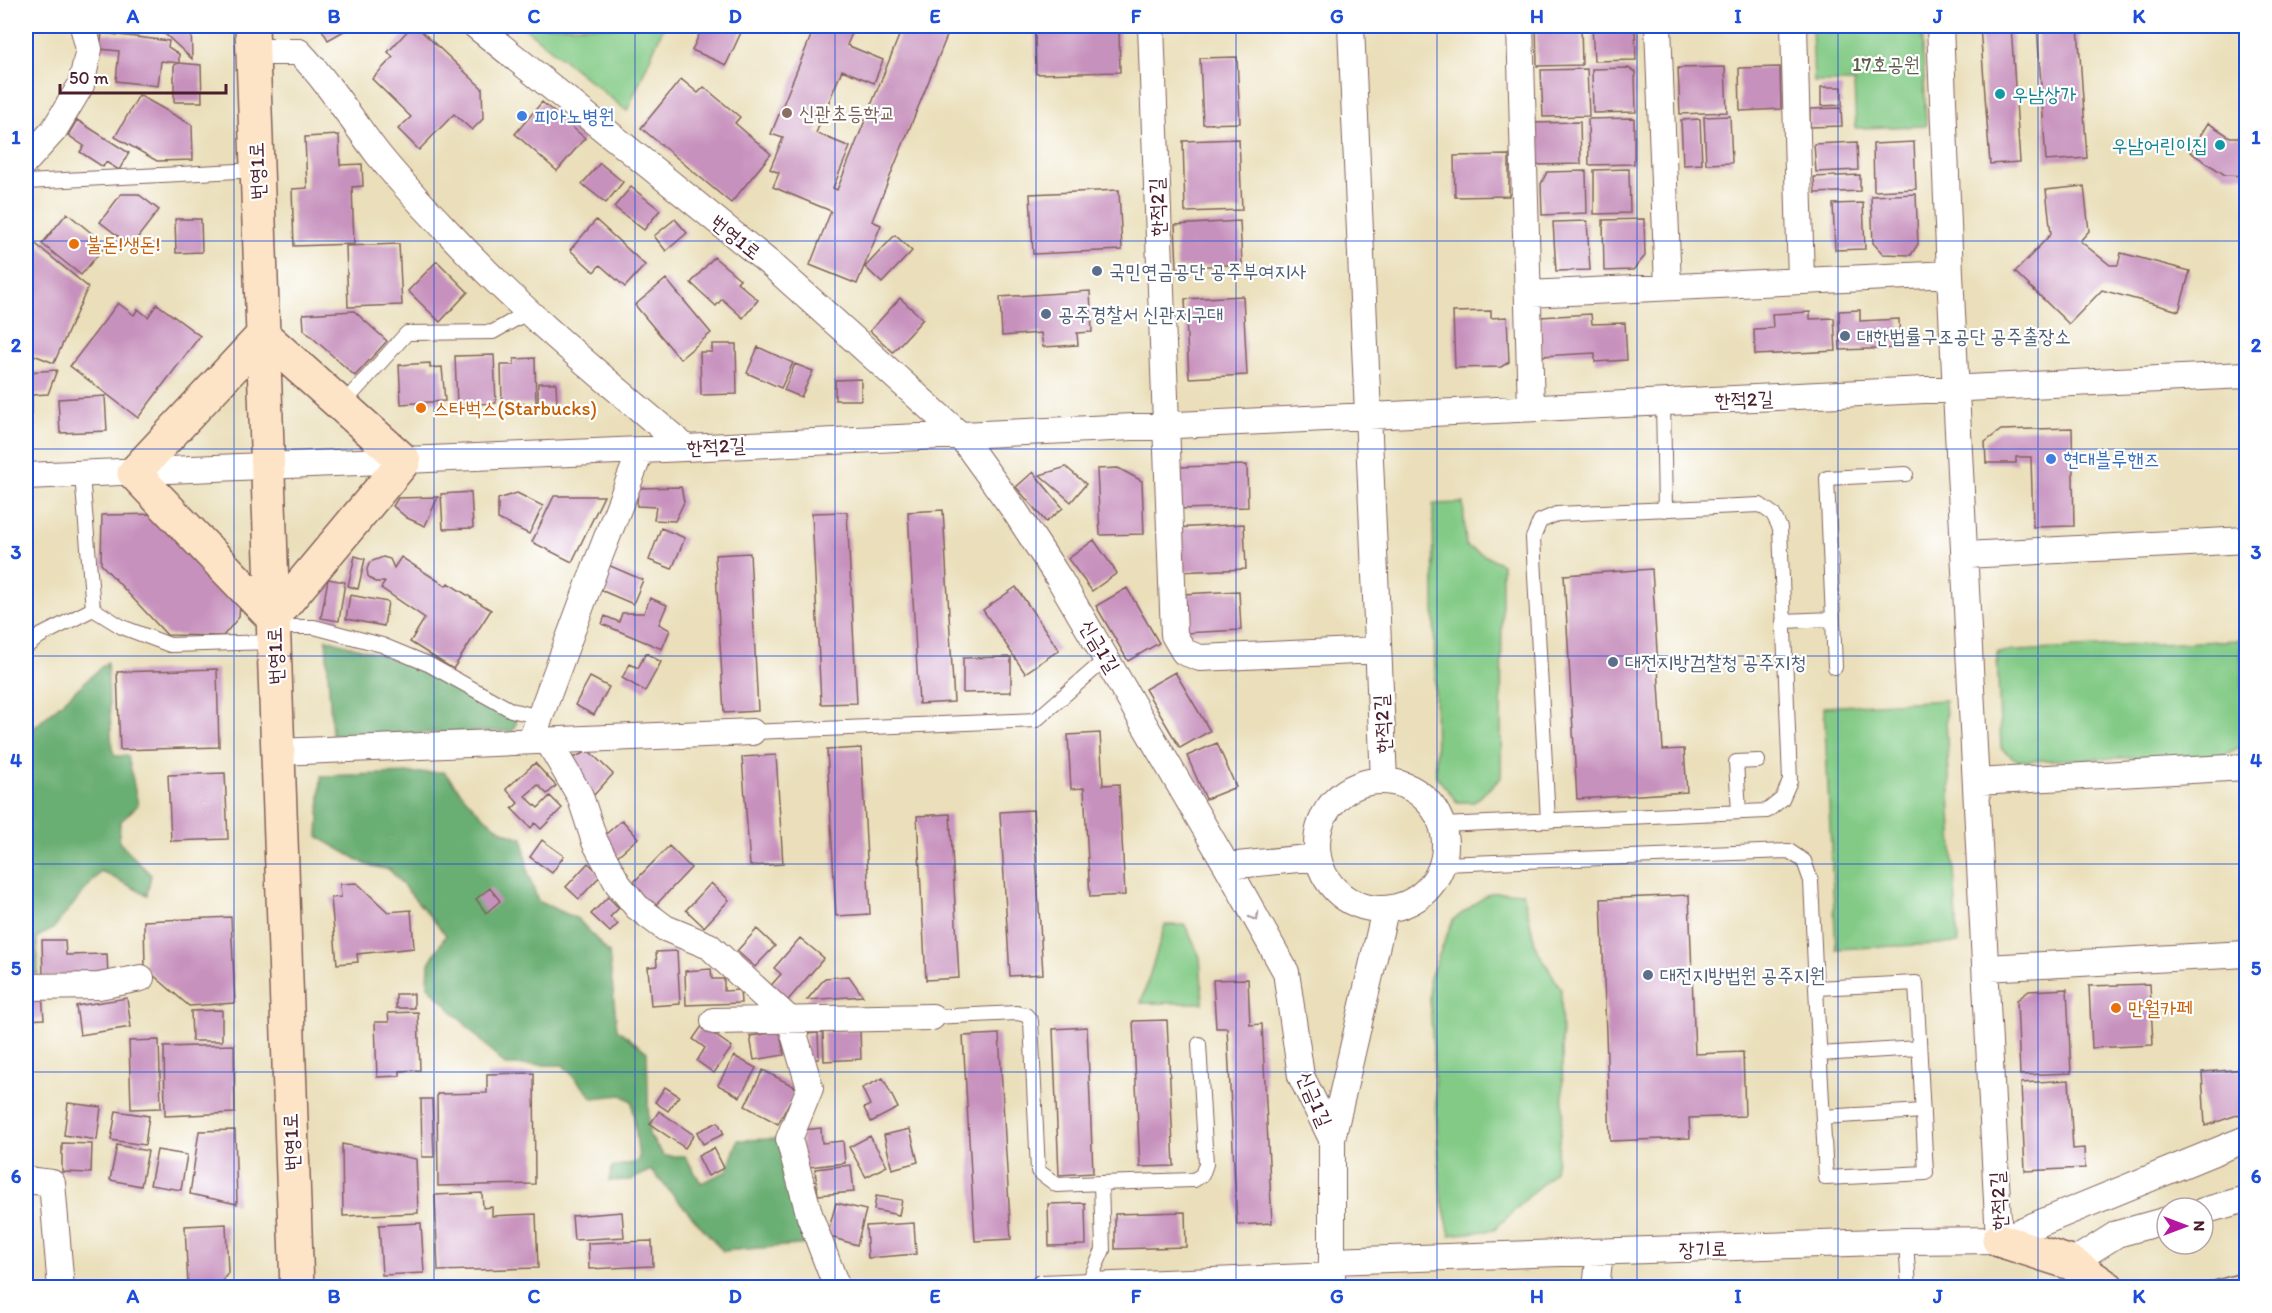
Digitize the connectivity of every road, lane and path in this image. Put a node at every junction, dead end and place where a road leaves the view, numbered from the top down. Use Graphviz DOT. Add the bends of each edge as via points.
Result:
graph roads {
  1 [pos="83,26"];
  2 [pos="476,26"];
  3 [pos="1151,26"];
  4 [pos="1351,26"];
  5 [pos="1520,26"];
  6 [pos="1658,26"];
  7 [pos="1794,26"];
  8 [pos="1940,26"];
  9 [pos="252,39"];
  10 [pos="26,162"];
  11 [pos="257,170"];
  12 [pos="26,182"];
  13 [pos="1950,274"];
  14 [pos="1802,281"];
  15 [pos="1668,287"];
  16 [pos="1528,294"];
  17 [pos="528,312"];
  18 [pos="263,335"];
  19 [pos="2247,375"];
  20 [pos="1957,390"];
  21 [pos="1663,402"];
  22 [pos="342,405"];
  23 [pos="1532,408"];
  24 [pos="1368,416"];
  25 [pos="1165,425"];
  26 [pos="960,435"];
  27 [pos="686,448"];
  28 [pos="641,450"];
  29 [pos="404,461"];
  30 [pos="268,467"];
  31 [pos="134,473"];
  32 [pos="1906,474"];
  33 [pos="82,475"];
  34 [pos="26,476"];
  35 [pos="1665,510"];
  36 [pos="2247,540"];
  37 [pos="1965,555"];
  38 [pos="93,609"];
  39 [pos="1833,619"];
  40 [pos="1783,621"];
  41 [pos="274,629"];
  42 [pos="26,647"];
  43 [pos="1378,651"];
  44 [pos="1107,658"];
  45 [pos="1835,667"];
  46 [pos="752,732"];
  47 [pos="540,733"];
  48 [pos="278,752"];
  49 [pos="1758,760"];
  50 [pos="2247,767"];
  51 [pos="1384,780"];
  52 [pos="1976,782"];
  53 [pos="1738,812"];
  54 [pos="1548,821"];
  55 [pos="1442,825"];
  56 [pos="1318,857"];
  57 [pos="1443,864"];
  58 [pos="1227,866"];
  59 [pos="1385,910"];
  60 [pos="2247,954"];
  61 [pos="1986,968"];
  62 [pos="141,978"];
  63 [pos="26,987"];
  64 [pos="1816,988"];
  65 [pos="932,1017"];
  66 [pos="790,1020"];
  67 [pos="714,1021"];
  68 [pos="1199,1044"];
  69 [pos="1919,1048"];
  70 [pos="1819,1054"];
  71 [pos="1923,1112"];
  72 [pos="1823,1117"];
  73 [pos="1332,1139"];
  74 [pos="2247,1139"];
  75 [pos="26,1180"];
  76 [pos="1101,1183"];
  77 [pos="2247,1199"];
  78 [pos="2215,1208"];
  79 [pos="2155,1223"];
  80 [pos="1999,1240"];
  81 [pos="1906,1241"];
  82 [pos="1600,1252"];
  83 [pos="2071,1263"];
  84 [pos="1332,1275"];
  85 [pos="61,1287"];
  86 [pos="297,1287"];
  87 [pos="837,1287"];
  88 [pos="1042,1287"];
  89 [pos="1086,1287"];
  90 [pos="1596,1287"];
  91 [pos="1909,1287"];
  92 [pos="2108,1287"];
  1 -- 10 [label="street" via="89,49 81,85 54,130"];
  2 -- 26 [label="street, 번영1로" via="773,266"];
  3 -- 25 [label="street, 한적2길"];
  4 -- 24 [label="street, 한적2길"];
  5 -- 16 [label="street"];
  6 -- 15 [label="street"];
  7 -- 14 [label="street"];
  8 -- 13 [label="street, 한적2길"];
  9 -- 11 [label="main road, 번영1로"];
  9 -- 17 [label="street" via="300,52 378,154 450,235"];
  11 -- 12 [label="lane"];
  11 -- 18 [label="main road, 번영1로"];
  13 -- 14 [label="street"];
  13 -- 20 [label="street, 한적2길"];
  14 -- 15 [label="street"];
  15 -- 16 [label="street"];
  16 -- 23 [label="street"];
  17 -- 22 [label="lane" via="493,332 406,333"];
  17 -- 27 [label="street"];
  18 -- 22 [label="main road"];
  18 -- 30 [label="main road, 번영1로"];
  18 -- 31 [label="main road"];
  19 -- 20 [label="street, 한적2길"];
  20 -- 21 [label="street, 한적2길"];
  20 -- 37 [label="street, 한적2길"];
  21 -- 23 [label="street, 한적2길"];
  21 -- 35 [label="lane"];
  22 -- 29 [label="main road"];
  23 -- 24 [label="street, 한적2길"];
  24 -- 25 [label="street, 한적2길"];
  24 -- 43 [label="street, 한적2길"];
  25 -- 26 [label="street, 한적2길"];
  25 -- 43 [label="street, 한적2길" via="1174,635 1184,652 1200,658"];
  26 -- 27 [label="street, 한적2길"];
  26 -- 44 [label="street, 신금1길" via="1016,511"];
  27 -- 28 [label="street, 한적2길"];
  28 -- 29 [label="street, 한적2길"];
  28 -- 47 [label="street"];
  29 -- 30 [label="street, 한적2길"];
  29 -- 41 [label="main road"];
  30 -- 31 [label="street, 한적2길"];
  30 -- 41 [label="main road, 번영1로"];
  31 -- 33 [label="street, 한적2길"];
  31 -- 41 [label="main road"];
  32 -- 39 [label="lane" via="1827,478"];
  33 -- 34 [label="street, 한적2길"];
  33 -- 38 [label="lane"];
  35 -- 40 [label="lane" via="1760,505 1773,514 1780,528"];
  35 -- 54 [label="lane" via="1557,514 1540,521 1533,538"];
  36 -- 37 [label="street"];
  37 -- 52 [label="street, 한적2길"];
  38 -- 41 [label="lane" via="122,627 170,645"];
  38 -- 42 [label="lane"];
  39 -- 40 [label="lane"];
  39 -- 45 [label="lane"];
  40 -- 53 [label="lane" via="1790,781 1782,799 1767,811"];
  41 -- 47 [label="lane" via="314,627 382,645 428,664 511,710"];
  41 -- 48 [label="main road, 번영1로"];
  43 -- 51 [label="street, 한적2길"];
  44 -- 46 [label="lane" via="1036,720"];
  44 -- 58 [label="street, 신금1길"];
  46 -- 47 [label="street"];
  47 -- 48 [label="street"];
  47 -- 66 [label="street" via="579,796 596,842 618,884 637,907 665,928 709,946"];
  48 -- 86 [label="main road, 번영1로"];
  49 -- 53 [label="lane" via="1736,762"];
  50 -- 52 [label="street"];
  51 -- 55 [label="street" via="1403,784 1420,794 1434,808"];
  51 -- 56 [label="street" via="1344,791 1329,806 1319,825"];
  52 -- 61 [label="street, 한적2길"];
  53 -- 54 [label="lane"];
  54 -- 55 [label="lane"];
  55 -- 57 [label="street"];
  56 -- 58 [label="street"];
  56 -- 59 [label="street" via="1329,885 1345,899 1364,908"];
  57 -- 59 [label="street" via="1421,896 1404,906"];
  57 -- 64 [label="lane" via="1788,851 1804,861 1811,880"];
  58 -- 73 [label="street, 신금1길, one-way" via="1286,972 1301,1076"];
  59 -- 73 [label="street"];
  60 -- 61 [label="street"];
  61 -- 80 [label="street, 한적2길"];
  62 -- 63 [label="street" via="99,986"];
  64 -- 69 [label="lane" via="1916,983"];
  64 -- 70 [label="lane"];
  65 -- 66 [label="street"];
  65 -- 76 [label="lane" via="1026,1015 1033,1027 1038,1171 1057,1185"];
  66 -- 67 [label="street"];
  66 -- 87 [label="street" via="810,1088 789,1139 810,1217"];
  68 -- 76 [label="lane" via="1206,1164 1202,1175 1194,1180"];
  69 -- 70 [label="lane"];
  69 -- 71 [label="lane"];
  70 -- 72 [label="lane"];
  71 -- 72 [label="lane"];
  71 -- 72 [label="lane" via="1926,1173 1826,1178"];
  73 -- 84 [label="street, 신금1길"];
  74 -- 80 [label="street, 한적2길"];
  75 -- 85 [label="street" via="52,1183"];
  76 -- 89 [label="lane" via="1103,1250"];
  77 -- 78 [label="street"];
  79 -- 83 [label="street" via="2117,1233"];
  80 -- 81 [label="street, 장기로"];
  80 -- 83 [label="main road, 장기로"];
  81 -- 82 [label="street, 장기로"];
  81 -- 91 [label="lane"];
  82 -- 84 [label="street, 장기로"];
  82 -- 90 [label="street"];
  83 -- 92 [label="main road, 장기로"];
  84 -- 89 [label="street"];
  88 -- 89 [label="street"];
}
